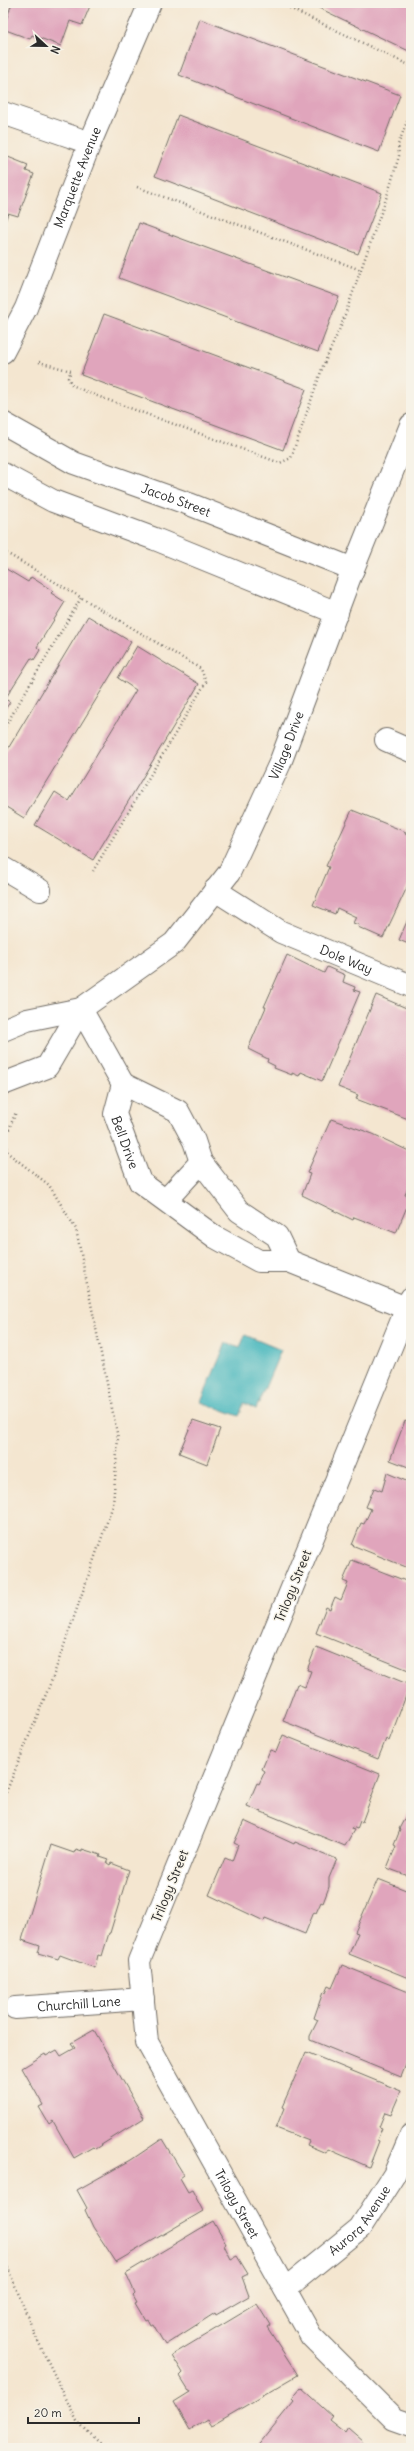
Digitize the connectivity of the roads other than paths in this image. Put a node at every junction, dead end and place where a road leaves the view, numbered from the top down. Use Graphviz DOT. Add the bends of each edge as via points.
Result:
graph roads {
  1 [pos="150,3"];
  2 [pos="3,113"];
  3 [pos="90,142"];
  4 [pos="3,352"];
  5 [pos="3,423"];
  6 [pos="411,425"];
  7 [pos="3,474"];
  8 [pos="353,569"];
  9 [pos="336,613"];
  10 [pos="386,740"];
  11 [pos="411,751"];
  12 [pos="3,868"];
  13 [pos="40,890"];
  14 [pos="215,890"];
  15 [pos="411,986"];
  16 [pos="81,1009"];
  17 [pos="3,1030"];
  18 [pos="3,1084"];
  19 [pos="123,1084"];
  20 [pos="201,1162"];
  21 [pos="166,1200"];
  22 [pos="290,1261"];
  23 [pos="410,1305"];
  24 [pos="143,1999"];
  25 [pos="15,2008"];
  26 [pos="411,2135"];
  27 [pos="285,2289"];
  28 [pos="411,2425"];
  1 -- 3 [label="street, Marquette Avenue"];
  2 -- 3 [label="street"];
  3 -- 4 [label="street, Marquette Avenue" via="26,308"];
  5 -- 8 [label="street, Jacob Street" via="74,463 189,504"];
  6 -- 8 [label="street, Village Drive"];
  7 -- 9 [label="street" via="53,502 155,539"];
  8 -- 9 [label="street, Village Drive"];
  9 -- 14 [label="street, Village Drive" via="280,763 229,873"];
  10 -- 11 [label="street"];
  12 -- 13 [label="street"];
  14 -- 15 [label="street, Dole Way" via="281,932"];
  14 -- 16 [label="street, Village Drive" via="174,944"];
  16 -- 17 [label="street, Village Drive" via="27,1020"];
  16 -- 18 [label="street, Village Drive" via="47,1067"];
  16 -- 19 [label="street"];
  19 -- 20 [label="street" via="178,1111 194,1141"];
  19 -- 21 [label="street, Bell Drive" via="116,1114 140,1182"];
  20 -- 21 [label="street"];
  20 -- 22 [label="street" via="239,1211 277,1236"];
  21 -- 22 [label="street, Bell Drive" via="215,1237 259,1261"];
  22 -- 23 [label="street, Bell Drive"];
  23 -- 24 [label="street, Trilogy Street" via="139,1961"];
  24 -- 25 [label="street, Churchill Lane"];
  24 -- 27 [label="street, Trilogy Street" via="147,2042"];
  26 -- 27 [label="street, Aurora Avenue" via="394,2175 360,2228"];
  27 -- 28 [label="street, Trilogy Street" via="311,2336 394,2419"];
}
